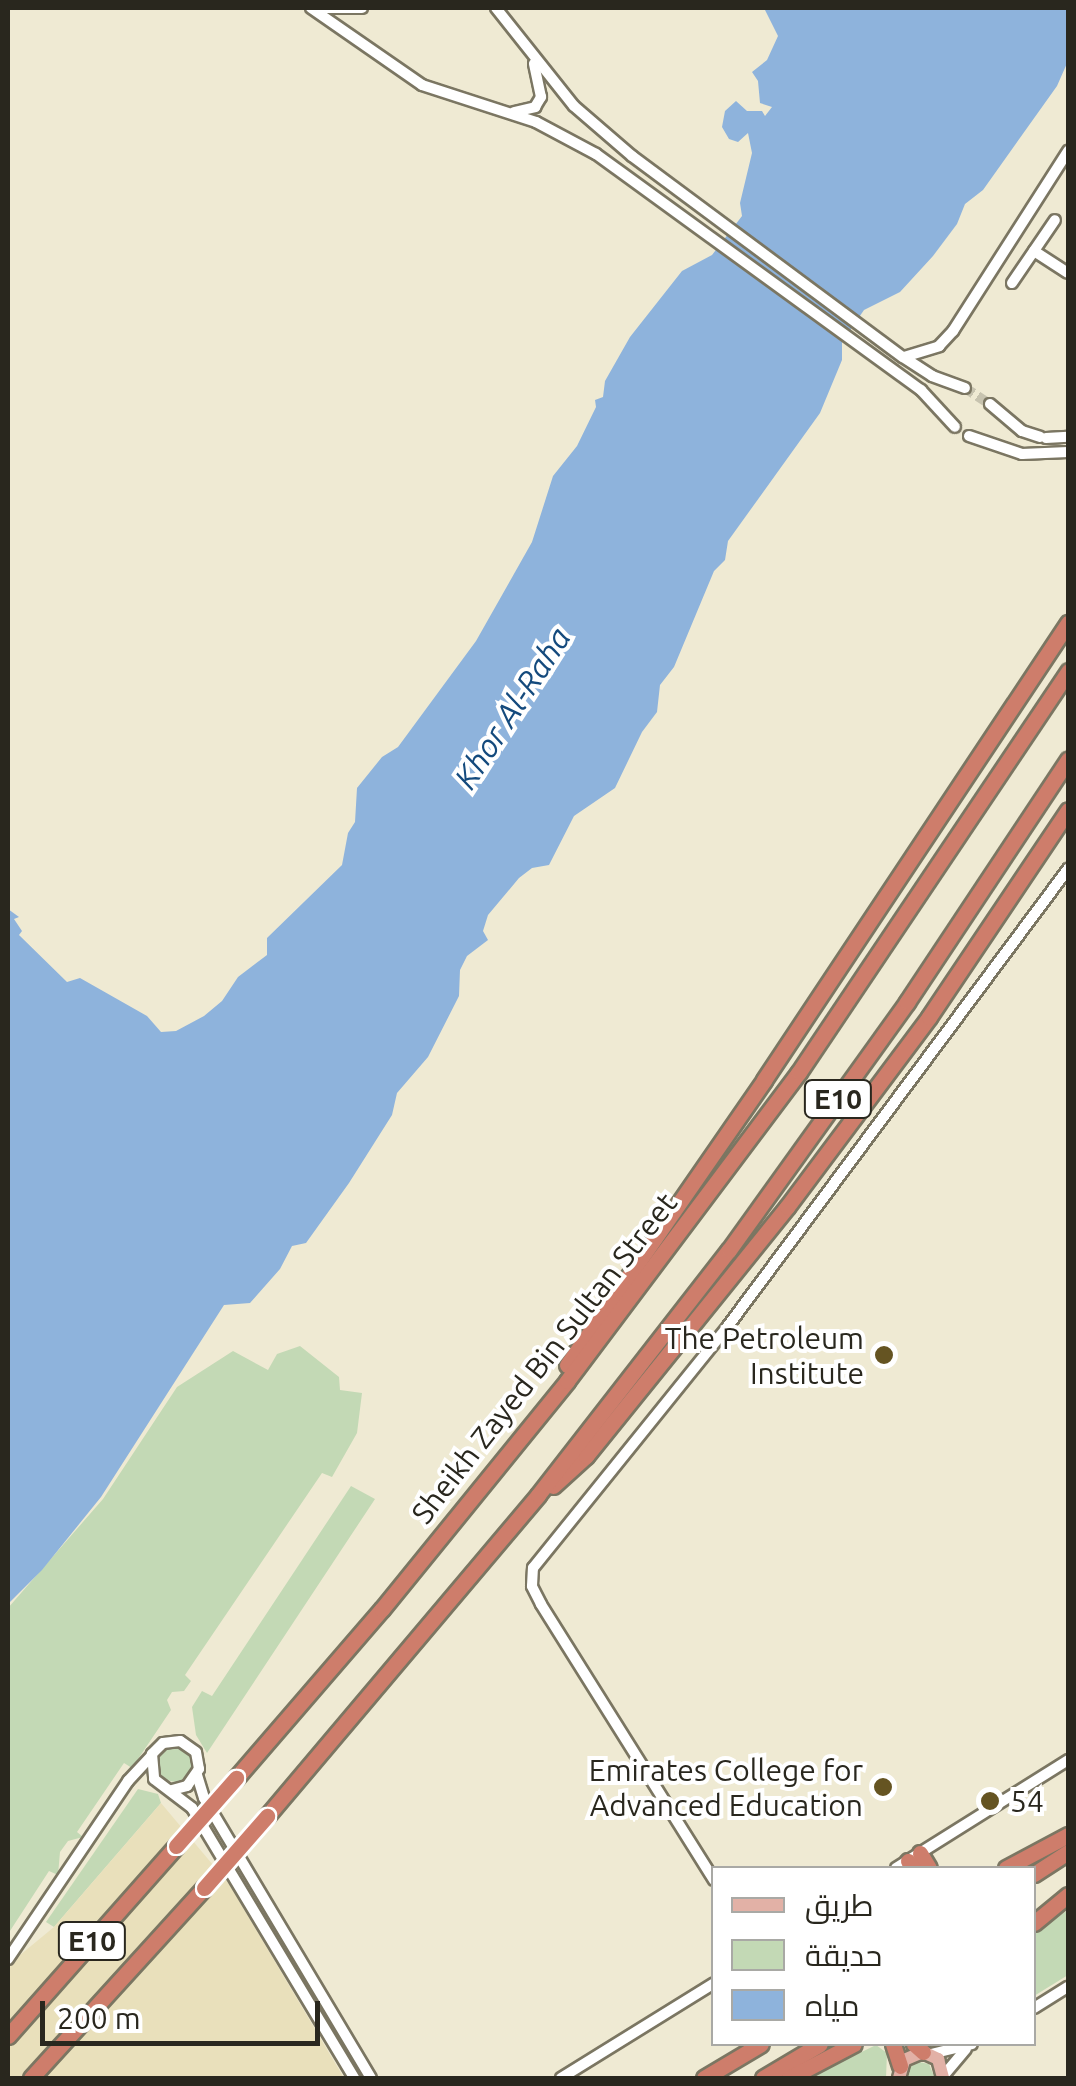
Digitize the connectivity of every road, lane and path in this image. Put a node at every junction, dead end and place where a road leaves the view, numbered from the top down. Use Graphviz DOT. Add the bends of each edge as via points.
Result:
graph roads {
  1 [pos="311,8"];
  2 [pos="326,8"];
  3 [pos="362,8"];
  4 [pos="496,8"];
  5 [pos="527,50"];
  6 [pos="508,113"];
  7 [pos="1068,151"];
  8 [pos="1054,220"];
  9 [pos="1034,251"];
  10 [pos="1067,270"];
  11 [pos="1012,283"];
  12 [pos="903,357"];
  13 [pos="965,388"];
  14 [pos="990,404"];
  15 [pos="955,427"];
  16 [pos="969,436"];
  17 [pos="1068,437"];
  18 [pos="1068,452"];
  19 [pos="1046,455"];
  20 [pos="1068,463"];
  21 [pos="1068,622"];
  22 [pos="1068,671"];
  23 [pos="1068,760"];
  24 [pos="1068,810"];
  25 [pos="1068,869"];
  26 [pos="520,1435"];
  27 [pos="538,1496"];
  28 [pos="152,1754"];
  29 [pos="1068,1760"];
  30 [pos="198,1775"];
  31 [pos="128,1781"];
  32 [pos="160,1786"];
  33 [pos="172,1790"];
  34 [pos="1068,1834"];
  35 [pos="1068,1852"];
  36 [pos="909,1863"];
  37 [pos="1010,1866"];
  38 [pos="1036,1873"];
  39 [pos="711,1875"];
  40 [pos="1068,1892"];
  41 [pos="1036,1911"];
  42 [pos="1036,1922"];
  43 [pos="8,1959"];
  44 [pos="711,1985"];
  45 [pos="1068,1988"];
  46 [pos="1036,2007"];
  47 [pos="8,2036"];
  48 [pos="758,2046"];
  49 [pos="817,2046"];
  50 [pos="850,2046"];
  51 [pos="893,2046"];
  52 [pos="955,2046"];
  53 [pos="969,2046"];
  54 [pos="923,2050"];
  55 [pos="898,2075"];
  56 [pos="943,2077"];
  57 [pos="31,2078"];
  58 [pos="354,2078"];
  59 [pos="371,2078"];
  60 [pos="561,2078"];
  61 [pos="704,2078"];
  62 [pos="764,2078"];
  63 [pos="789,2078"];
  1 -- 6 [label="street" via="422,85"];
  2 -- 3 [label="street"];
  4 -- 5 [label="street"];
  5 -- 6 [label="street" via="541,97 536,106"];
  5 -- 12 [label="street" via="604,132"];
  6 -- 15 [label="street" via="582,146 700,228 921,390"];
  7 -- 12 [label="street" via="953,331 939,346"];
  8 -- 9 [label="street"];
  9 -- 10 [label="street"];
  9 -- 11 [label="street"];
  12 -- 13 [label="street"];
  14 -- 17 [label="street" via="1022,431"];
  16 -- 19 [label="street"];
  18 -- 19 [label="street"];
  19 -- 20 [label="street"];
  21 -- 26 [label="highway"];
  22 -- 26 [label="highway, Sheikh Zayed Bin Sultan Street / E10" via="799,1072"];
  23 -- 27 [label="highway, E10" via="843,1092"];
  24 -- 27 [label="highway" via="788,1208 586,1456"];
  25 -- 39 [label="street" via="728,1326 539,1559 541,1604"];
  26 -- 47 [label="highway, Sheikh Zayed Bin Sultan Street / E10, bridge" via="382,1610"];
  27 -- 57 [label="highway, E10, bridge" via="268,1816"];
  28 -- 30 [label="street" via="171,1740 188,1744 198,1758"];
  28 -- 31 [label="street"];
  28 -- 32 [label="street" via="150,1772"];
  29 -- 36 [label="street"];
  30 -- 33 [label="street"];
  30 -- 59 [label="street" via="204,1798"];
  31 -- 32 [label="street"];
  31 -- 43 [label="street"];
  32 -- 33 [label="street"];
  33 -- 58 [label="street" via="192,1808"];
  34 -- 37 [label="highway"];
  35 -- 38 [label="highway"];
  40 -- 41 [label="highway"];
  40 -- 42 [label="highway"];
  44 -- 60 [label="street"];
  45 -- 46 [label="street"];
  48 -- 61 [label="highway"];
  49 -- 62 [label="highway"];
  50 -- 63 [label="highway"];
  51 -- 55 [label="highway"];
  52 -- 54 [label="street"];
  53 -- 56 [label="street"];
  54 -- 55 [label="main road" via="909,2055"];
  54 -- 56 [label="main road"];
}
